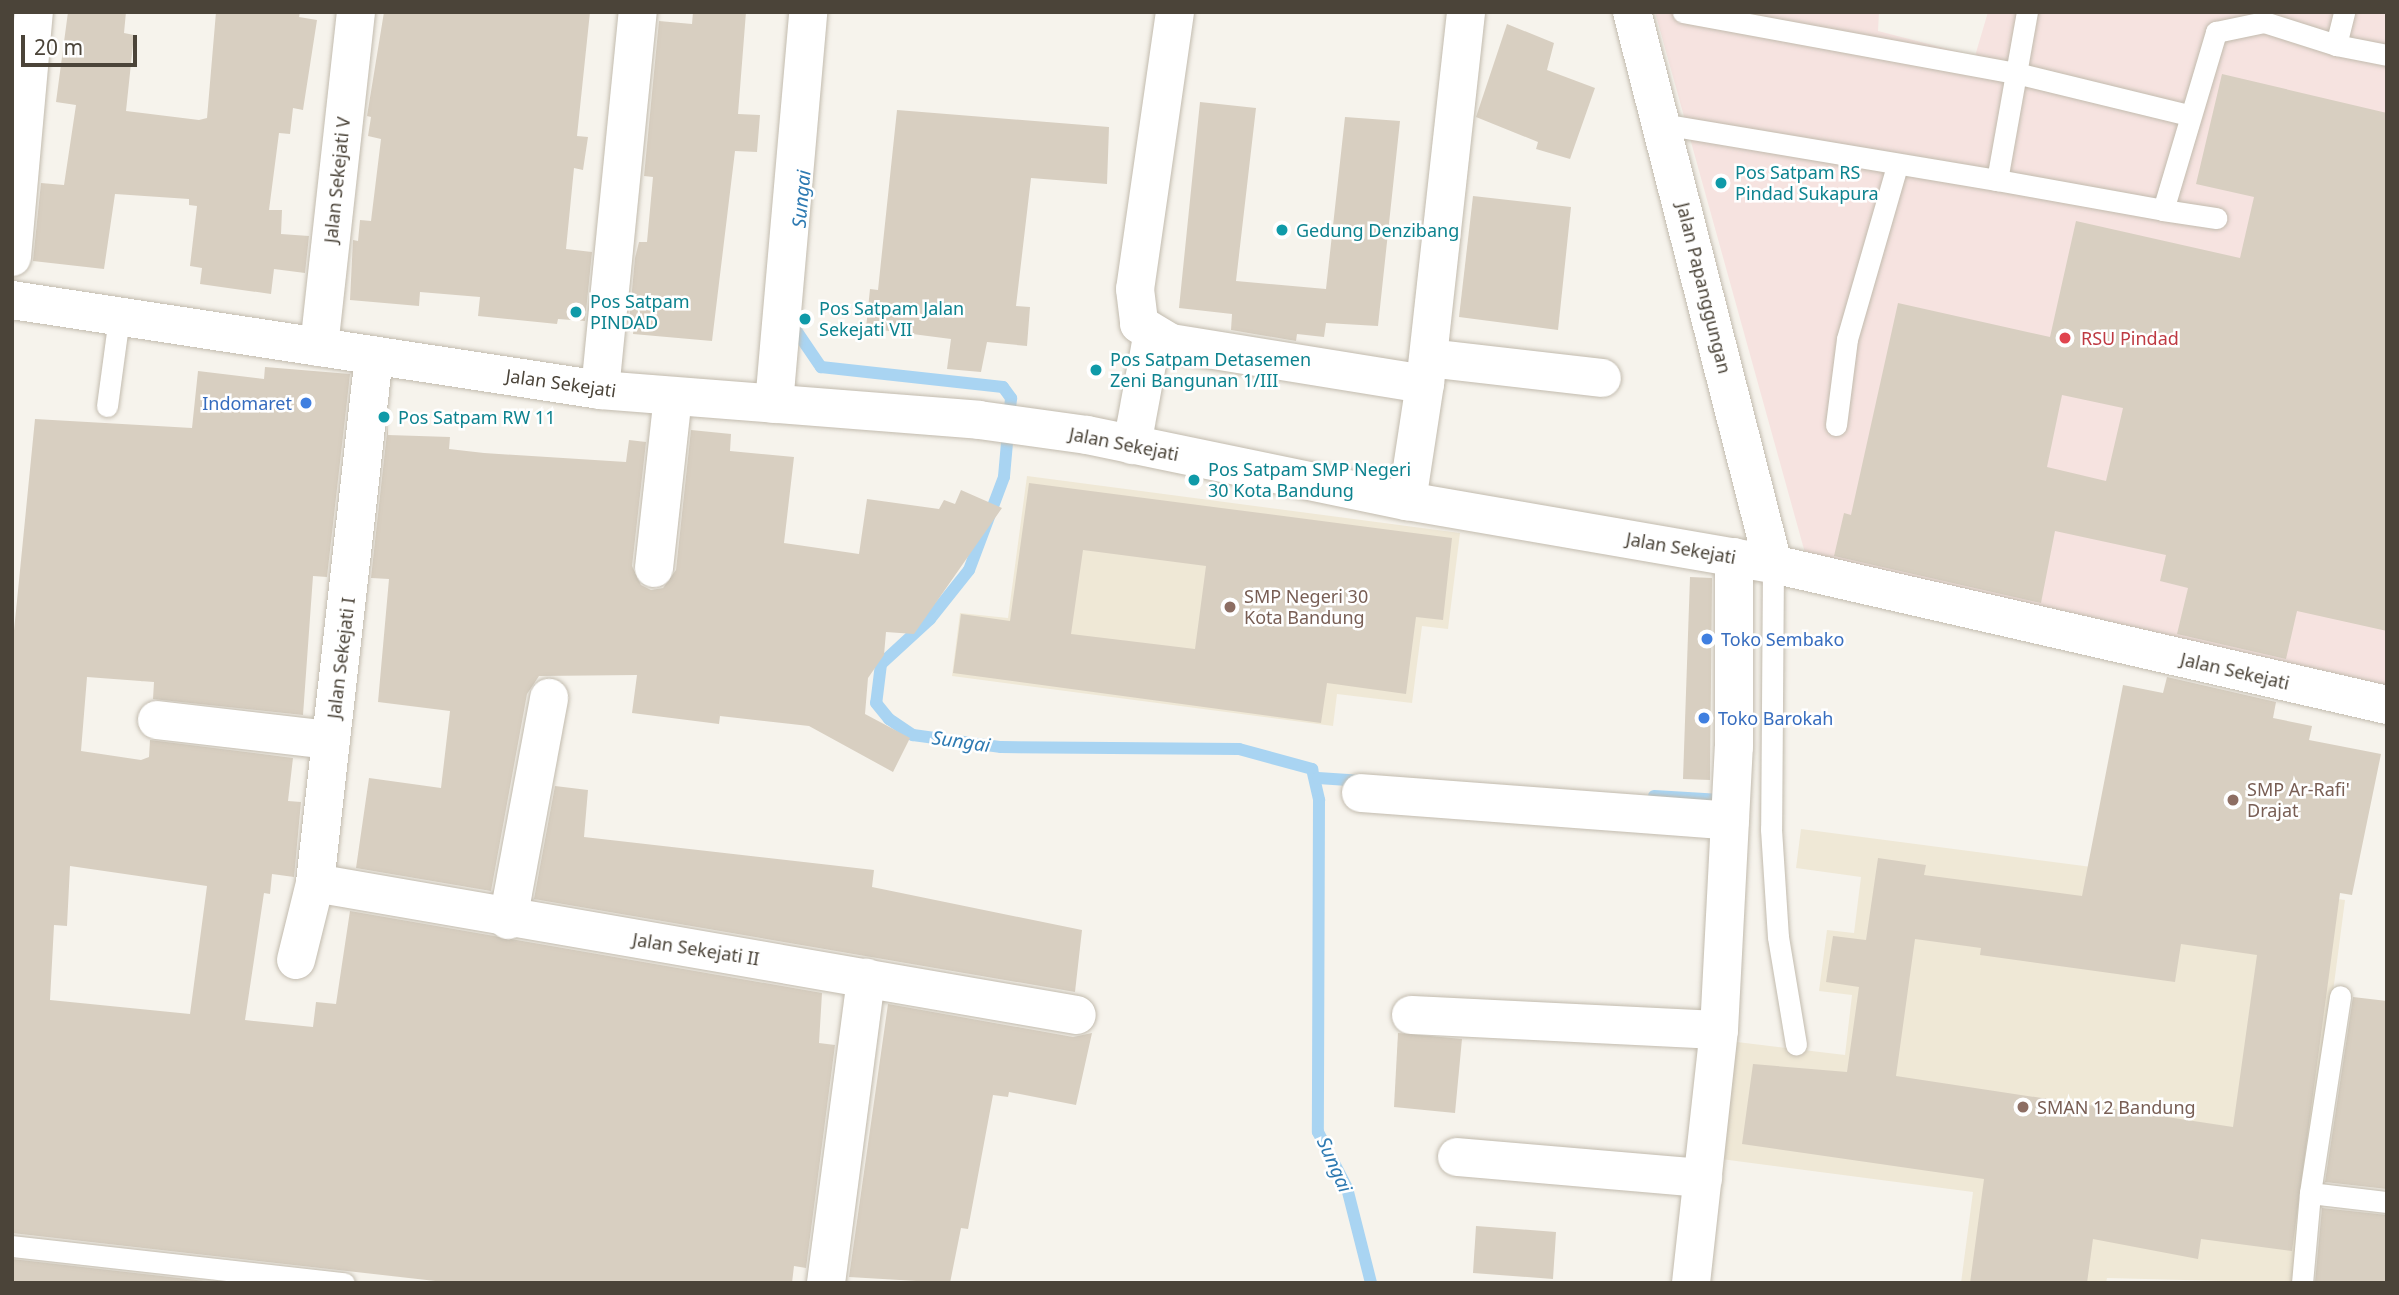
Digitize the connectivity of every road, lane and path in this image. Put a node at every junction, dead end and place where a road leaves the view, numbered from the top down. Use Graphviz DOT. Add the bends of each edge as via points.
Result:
graph roads {
  1 [pos="34,12"];
  2 [pos="356,12"];
  3 [pos="638,12"];
  4 [pos="808,12"];
  5 [pos="1175,12"];
  6 [pos="1466,12"];
  7 [pos="1632,12"];
  8 [pos="1683,12"];
  9 [pos="2027,12"];
  10 [pos="2344,12"];
  11 [pos="2266,17"];
  12 [pos="2336,45"];
  13 [pos="2387,55"];
  14 [pos="2016,73"];
  15 [pos="2188,115"];
  16 [pos="1662,124"];
  17 [pos="1897,166"];
  18 [pos="1997,180"];
  19 [pos="2163,210"];
  20 [pos="2216,218"];
  21 [pos="12,257"];
  22 [pos="12,300"];
  23 [pos="119,317"];
  24 [pos="1152,337"];
  25 [pos="318,347"];
  26 [pos="374,355"];
  27 [pos="1427,371"];
  28 [pos="1602,378"];
  29 [pos="600,390"];
  30 [pos="673,397"];
  31 [pos="774,404"];
  32 [pos="107,406"];
  33 [pos="1836,425"];
  34 [pos="1132,445"];
  35 [pos="1407,501"];
  36 [pos="1734,557"];
  37 [pos="1773,564"];
  38 [pos="654,568"];
  39 [pos="549,698"];
  40 [pos="2387,705"];
  41 [pos="157,720"];
  42 [pos="331,740"];
  43 [pos="1361,793"];
  44 [pos="1730,821"];
  45 [pos="315,883"];
  46 [pos="508,920"];
  47 [pos="296,960"];
  48 [pos="866,978"];
  49 [pos="2340,996"];
  50 [pos="1077,1015"];
  51 [pos="1411,1015"];
  52 [pos="1719,1030"];
  53 [pos="1796,1045"];
  54 [pos="1457,1157"];
  55 [pos="1703,1178"];
  56 [pos="2310,1193"];
  57 [pos="2387,1202"];
  58 [pos="12,1246"];
  59 [pos="344,1283"];
  60 [pos="826,1283"];
  61 [pos="1691,1283"];
  62 [pos="2302,1283"];
  1 -- 21 [label="street"];
  2 -- 25 [label="street, Jalan Sekejati V"];
  3 -- 29 [label="street"];
  4 -- 31 [label="street"];
  5 -- 24 [label="street" via="1133,308 1139,324"];
  6 -- 27 [label="street"];
  7 -- 16 [label="street, Jalan Papanggungan"];
  8 -- 14 [label="lane"];
  9 -- 14 [label="lane"];
  10 -- 12 [label="lane"];
  11 -- 12 [label="lane"];
  11 -- 15 [label="lane" via="2216,32"];
  12 -- 13 [label="lane"];
  14 -- 15 [label="lane"];
  14 -- 18 [label="lane"];
  15 -- 19 [label="lane"];
  16 -- 17 [label="lane"];
  16 -- 37 [label="street, Jalan Papanggungan"];
  17 -- 18 [label="lane"];
  17 -- 33 [label="lane" via="1847,339"];
  18 -- 19 [label="lane"];
  19 -- 20 [label="lane"];
  22 -- 23 [label="street, Jalan Sekejati"];
  23 -- 25 [label="street, Jalan Sekejati"];
  23 -- 32 [label="lane"];
  24 -- 27 [label="street"];
  24 -- 34 [label="street"];
  25 -- 26 [label="street, Jalan Sekejati"];
  26 -- 29 [label="street, Jalan Sekejati"];
  26 -- 42 [label="street, Jalan Sekejati I"];
  27 -- 28 [label="street"];
  27 -- 35 [label="street"];
  29 -- 30 [label="street, Jalan Sekejati"];
  30 -- 31 [label="street, Jalan Sekejati"];
  30 -- 38 [label="street"];
  31 -- 34 [label="street, Jalan Sekejati" via="979,420"];
  34 -- 35 [label="street, Jalan Sekejati"];
  35 -- 36 [label="street, Jalan Sekejati"];
  36 -- 37 [label="street, Jalan Sekejati"];
  36 -- 44 [label="street"];
  37 -- 40 [label="street, Jalan Sekejati"];
  37 -- 53 [label="lane" via="1771,829 1778,937"];
  39 -- 46 [label="street"];
  41 -- 42 [label="street"];
  42 -- 45 [label="street, Jalan Sekejati I"];
  43 -- 44 [label="street"];
  44 -- 52 [label="street"];
  45 -- 46 [label="street, Jalan Sekejati II"];
  45 -- 47 [label="street, Jalan Sekejati I"];
  46 -- 48 [label="street, Jalan Sekejati II"];
  48 -- 50 [label="street, Jalan Sekejati II"];
  48 -- 60 [label="street"];
  49 -- 56 [label="lane"];
  51 -- 52 [label="street"];
  52 -- 55 [label="street"];
  54 -- 55 [label="street"];
  55 -- 61 [label="street"];
  56 -- 57 [label="lane"];
  56 -- 62 [label="lane"];
  58 -- 59 [label="lane"];
}
